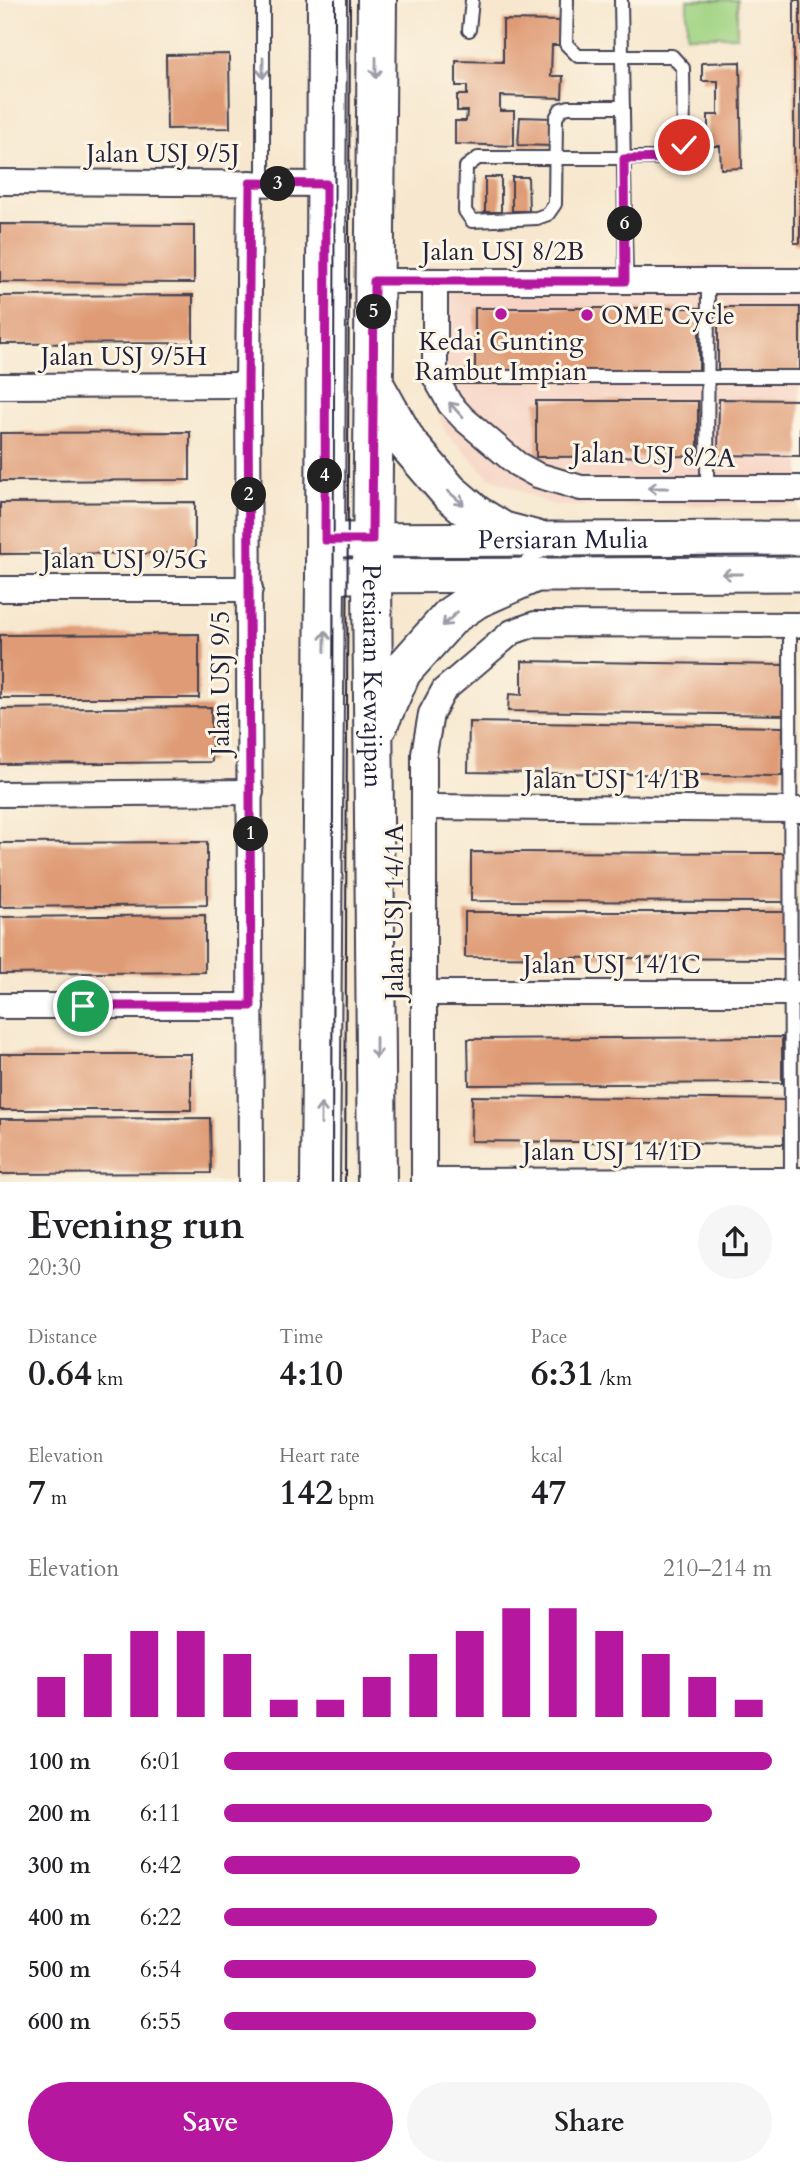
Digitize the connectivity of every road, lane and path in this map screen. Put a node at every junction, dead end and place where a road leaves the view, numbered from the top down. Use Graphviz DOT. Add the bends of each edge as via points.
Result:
graph roads {
  1 [pos="263,0"];
  2 [pos="327,0"];
  3 [pos="377,0"];
  4 [pos="472,0"];
  5 [pos="567,0"];
  6 [pos="621,0"];
  7 [pos="469,30"];
  8 [pos="622,55"];
  9 [pos="623,107"];
  10 [pos="556,159"];
  11 [pos="624,159"];
  12 [pos="0,182"];
  13 [pos="257,183"];
  14 [pos="326,184"];
  15 [pos="326,229"];
  16 [pos="374,281"];
  17 [pos="435,281"];
  18 [pos="625,281"];
  19 [pos="708,281"];
  20 [pos="800,281"];
  21 [pos="435,377"];
  22 [pos="708,377"];
  23 [pos="800,377"];
  24 [pos="374,384"];
  25 [pos="248,385"];
  26 [pos="0,386"];
  27 [pos="707,488"];
  28 [pos="800,488"];
  29 [pos="800,538"];
  30 [pos="325,558"];
  31 [pos="372,558"];
  32 [pos="533,558"];
  33 [pos="800,574"];
  34 [pos="0,589"];
  35 [pos="250,589"];
  36 [pos="795,625"];
  37 [pos="374,735"];
  38 [pos="251,792"];
  39 [pos="0,794"];
  40 [pos="424,807"];
  41 [pos="795,810"];
  42 [pos="321,930"];
  43 [pos="424,993"];
  44 [pos="796,993"];
  45 [pos="0,1006"];
  46 [pos="251,1006"];
  47 [pos="794,1181"];
  48 [pos="251,1182"];
  49 [pos="320,1182"];
  50 [pos="377,1182"];
  51 [pos="424,1182"];
  1 -- 13 [label="lane, one-way"];
  2 -- 14 [label="main road, Persiaran Kewajipan"];
  3 -- 16 [label="main road, Persiaran Kewajipan, one-way"];
  4 -- 7 [label="lane"];
  5 -- 8 [label="lane" via="566,44 578,55"];
  6 -- 8 [label="lane"];
  8 -- 9 [label="lane"];
  8 -- 11 [label="lane" via="671,55 683,68 684,145 674,158"];
  9 -- 10 [label="lane" via="561,109 556,118"];
  9 -- 11 [label="lane"];
  10 -- 10 [label="lane" via="478,158 466,167 465,211 472,221 548,214 555,204"];
  10 -- 11 [label="lane"];
  11 -- 18 [label="lane"];
  12 -- 13 [label="street, Jalan USJ 9/5J"];
  13 -- 14 [label="street, Jalan USJ 9/5J"];
  13 -- 25 [label="street, Jalan USJ 9/5"];
  14 -- 15 [label="main road, Persiaran Kewajipan"];
  15 -- 30 [label="main road, Persiaran Kewajipan"];
  15 -- 42 [label="main road, Persiaran Kewajipan" via="306,370 299,499 306,804"];
  16 -- 17 [label="street, Jalan USJ 8/2B"];
  16 -- 24 [label="main road, Persiaran Kewajipan"];
  17 -- 18 [label="street, Jalan USJ 8/2B"];
  17 -- 21 [label="street"];
  18 -- 19 [label="street, Jalan USJ 8/2B"];
  19 -- 20 [label="street, Jalan USJ 8/2B"];
  19 -- 22 [label="lane"];
  21 -- 22 [label="lane"];
  27 -- 21 [label="street, Jalan USJ 8/2A, one-way" via="581,488 537,475 464,419"];
  22 -- 23 [label="lane"];
  22 -- 27 [label="lane"];
  24 -- 31 [label="main road, Persiaran Kewajipan"];
  24 -- 32 [label="main road, one-way" via="407,443 449,492"];
  25 -- 26 [label="street, Jalan USJ 9/5H"];
  25 -- 35 [label="street, Jalan USJ 9/5"];
  27 -- 28 [label="street, Jalan USJ 8/2A"];
  29 -- 32 [label="main road, Persiaran Mulia"];
  30 -- 31 [label="main road, Persiaran Mulia"];
  42 -- 30 [label="main road, Persiaran Kewajipan, one-way"];
  31 -- 32 [label="main road, Persiaran Mulia"];
  31 -- 37 [label="main road, Persiaran Kewajipan"];
  33 -- 32 [label="main road, Persiaran Mulia, one-way"];
  32 -- 37 [label="main road, one-way" via="450,616 402,671"];
  34 -- 35 [label="street, Jalan USJ 9/5G"];
  35 -- 38 [label="street, Jalan USJ 9/5"];
  36 -- 40 [label="street, Jalan USJ 14/1A" via="572,622 535,624 512,632 444,690 431,714 424,754"];
  36 -- 41 [label="lane"];
  37 -- 50 [label="main road, Persiaran Kewajipan, one-way"];
  38 -- 39 [label="street"];
  38 -- 46 [label="street, Jalan USJ 9/5"];
  40 -- 41 [label="street, Jalan USJ 14/1B"];
  40 -- 43 [label="street, Jalan USJ 14/1A"];
  41 -- 44 [label="lane"];
  49 -- 42 [label="main road, Persiaran Kewajipan, one-way"];
  43 -- 44 [label="street, Jalan USJ 14/1C"];
  43 -- 51 [label="street, Jalan USJ 14/1A"];
  44 -- 47 [label="lane"];
  45 -- 46 [label="street"];
  46 -- 48 [label="street, Jalan USJ 9/5"];
  47 -- 51 [label="street, Jalan USJ 14/1D"];
}
